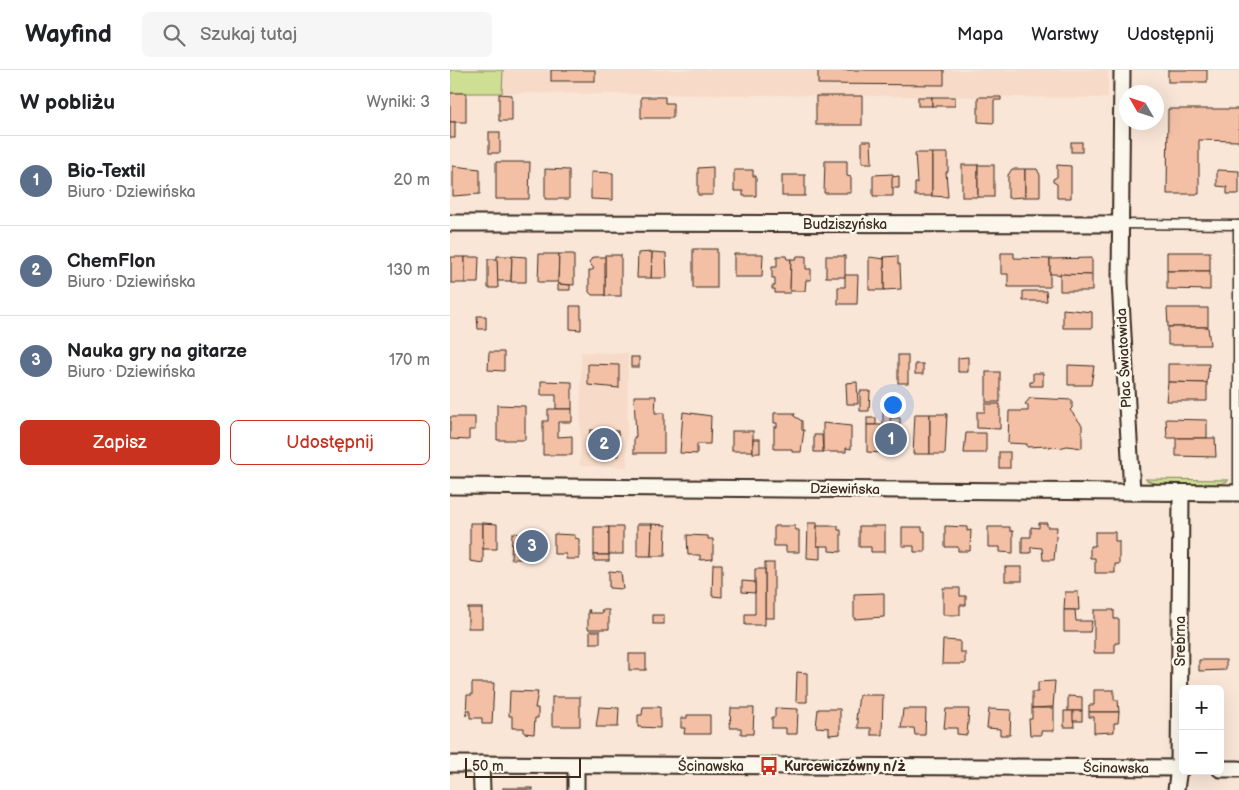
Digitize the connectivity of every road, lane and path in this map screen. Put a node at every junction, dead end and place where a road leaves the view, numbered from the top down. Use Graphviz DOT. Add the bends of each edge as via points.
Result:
graph roads {
  1 [pos="1122,70"];
  2 [pos="450,223"];
  3 [pos="1120,224"];
  4 [pos="1238,225"];
  5 [pos="450,486"];
  6 [pos="1132,492"];
  7 [pos="1180,493"];
  8 [pos="1239,493"];
  9 [pos="1181,730"];
  10 [pos="450,764"];
  11 [pos="481,764"];
  12 [pos="576,765"];
  13 [pos="1179,768"];
  14 [pos="1224,768"];
  15 [pos="1239,769"];
  16 [pos="1179,775"];
  17 [pos="482,790"];
  18 [pos="576,790"];
  19 [pos="1176,790"];
  1 -- 3 [label="street, Plac Światowida"];
  2 -- 3 [label="street, Budziszyńska"];
  3 -- 4 [label="lane, Budziszyńska"];
  3 -- 6 [label="street, Plac Światowida"];
  4 -- 8 [label="lane"];
  5 -- 6 [label="street, Dziewińska"];
  6 -- 7 [label="street, Dziewińska"];
  7 -- 8 [label="street, Dziewińska"];
  7 -- 9 [label="street, Srebrna"];
  10 -- 11 [label="street, Ścinawska"];
  11 -- 12 [label="street, Ścinawska"];
  11 -- 17 [label="street"];
  12 -- 13 [label="street, Ścinawska"];
  12 -- 18 [label="street"];
  14 -- 15 [label="street"];
  16 -- 19 [label="street, Srebrna"];
}
